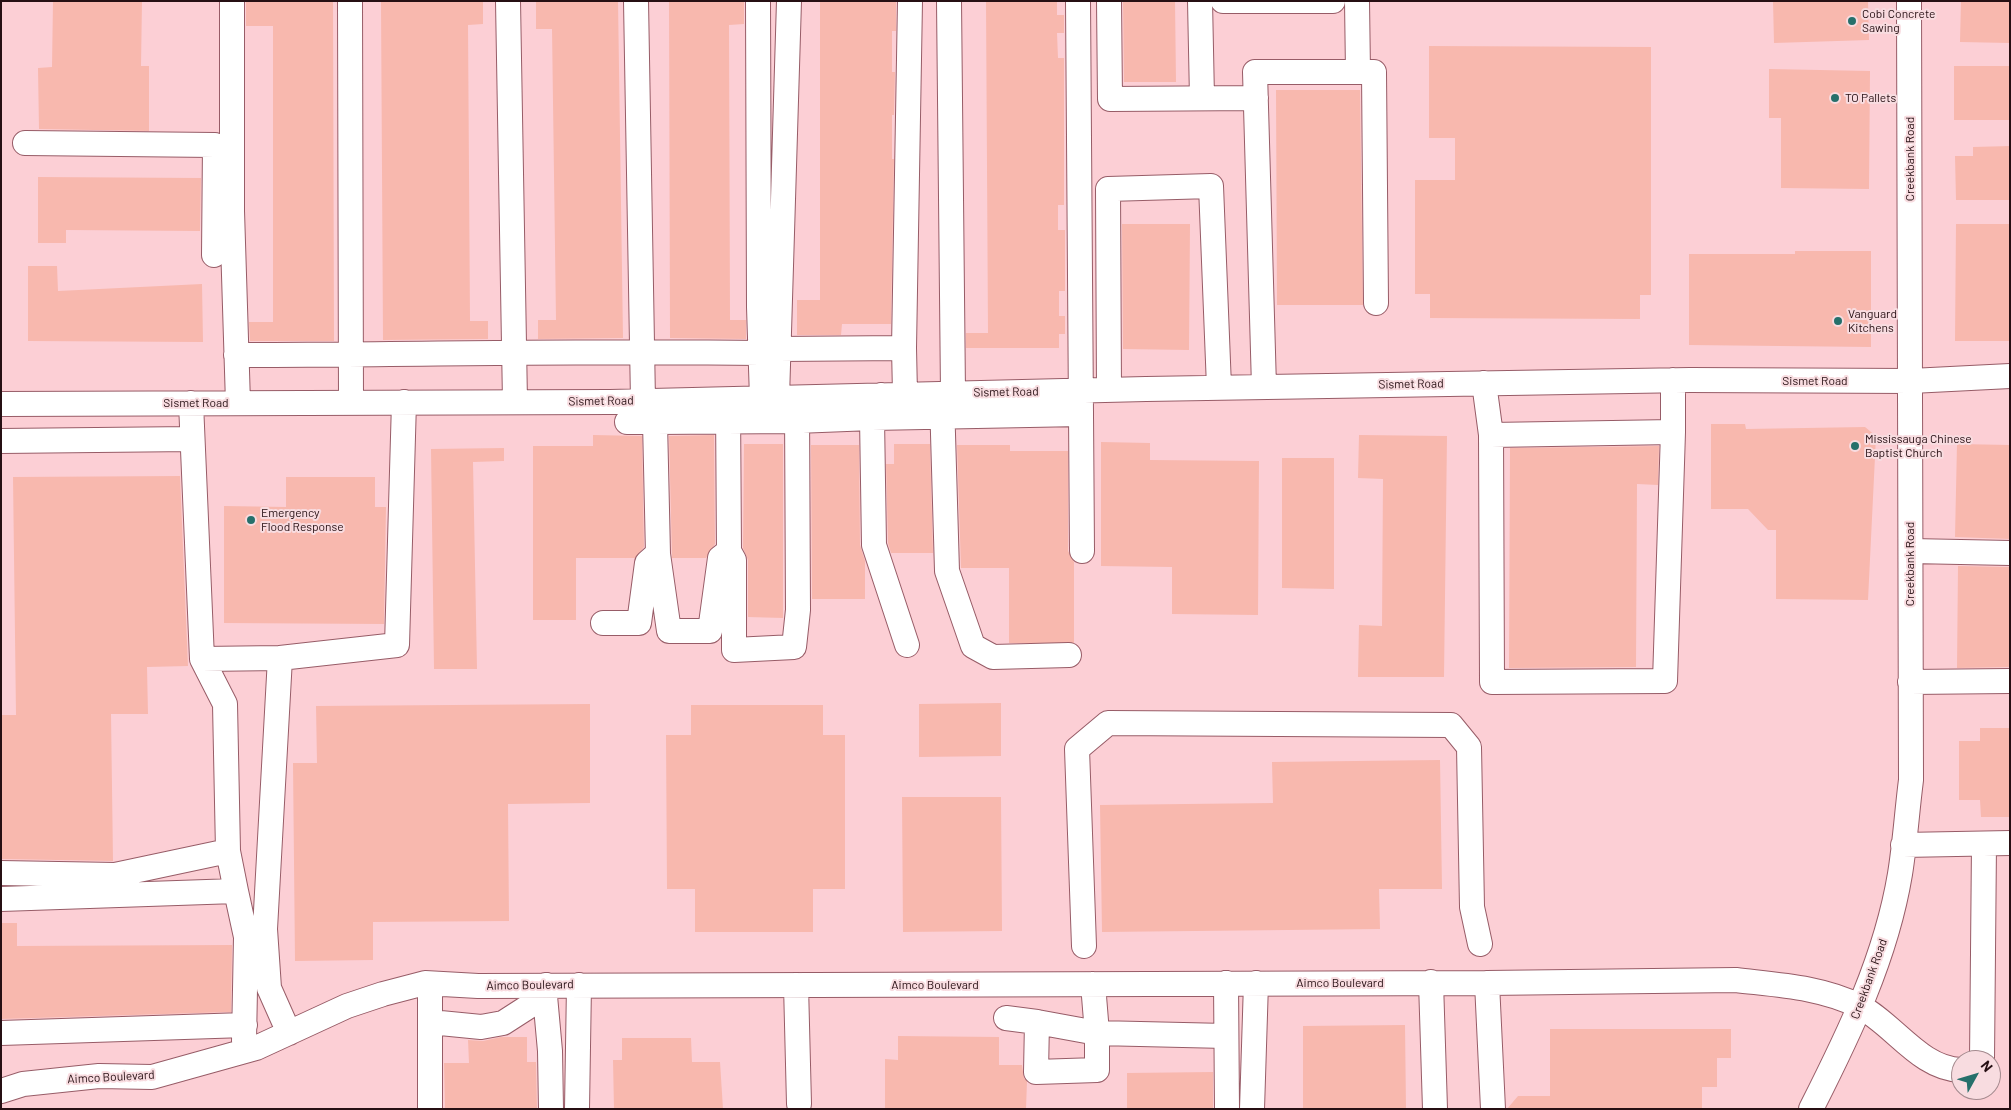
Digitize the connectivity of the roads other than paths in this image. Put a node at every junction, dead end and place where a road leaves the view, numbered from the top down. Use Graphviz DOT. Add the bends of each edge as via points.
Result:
graph roads {
  1 [pos="232,1"];
  2 [pos="350,1"];
  3 [pos="508,1"];
  4 [pos="636,1"];
  5 [pos="758,1"];
  6 [pos="789,1"];
  7 [pos="910,1"];
  8 [pos="949,1"];
  9 [pos="1078,1"];
  10 [pos="1109,1"];
  11 [pos="1200,1"];
  12 [pos="1223,1"];
  13 [pos="1333,1"];
  14 [pos="1357,1"];
  15 [pos="1909,1"];
  16 [pos="1358,72"];
  17 [pos="1202,98"];
  18 [pos="1256,98"];
  19 [pos="25,143"];
  20 [pos="214,255"];
  21 [pos="1376,303"];
  22 [pos="904,348"];
  23 [pos="642,351"];
  24 [pos="770,351"];
  25 [pos="515,354"];
  26 [pos="352,355"];
  27 [pos="236,356"];
  28 [pos="2010,376"];
  29 [pos="1673,380"];
  30 [pos="1911,382"];
  31 [pos="1484,383"];
  32 [pos="1219,387"];
  33 [pos="1264,387"];
  34 [pos="1082,390"];
  35 [pos="1109,390"];
  36 [pos="906,394"];
  37 [pos="880,395"];
  38 [pos="779,398"];
  39 [pos="946,401"];
  40 [pos="404,402"];
  41 [pos="515,402"];
  42 [pos="191,403"];
  43 [pos="238,403"];
  44 [pos="351,403"];
  45 [pos="1,404"];
  46 [pos="1006,404"];
  47 [pos="651,408"];
  48 [pos="728,409"];
  49 [pos="1081,414"];
  50 [pos="872,418"];
  51 [pos="796,421"];
  52 [pos="627,422"];
  53 [pos="1673,432"];
  54 [pos="1491,435"];
  55 [pos="192,439"];
  56 [pos="1,441"];
  57 [pos="729,551"];
  58 [pos="1082,551"];
  59 [pos="1910,551"];
  60 [pos="2010,553"];
  61 [pos="658,554"];
  62 [pos="603,623"];
  63 [pos="907,645"];
  64 [pos="1069,655"];
  65 [pos="280,658"];
  66 [pos="202,660"];
  67 [pos="2010,681"];
  68 [pos="1910,682"];
  69 [pos="2010,843"];
  70 [pos="1984,844"];
  71 [pos="1903,845"];
  72 [pos="228,852"];
  73 [pos="1,873"];
  74 [pos="236,891"];
  75 [pos="1,898"];
  76 [pos="1480,944"];
  77 [pos="1084,946"];
  78 [pos="1431,982"];
  79 [pos="1226,983"];
  80 [pos="1256,983"];
  81 [pos="1487,983"];
  82 [pos="430,984"];
  83 [pos="1093,984"];
  84 [pos="579,985"];
  85 [pos="796,985"];
  86 [pos="546,991"];
  87 [pos="1860,1007"];
  88 [pos="1006,1018"];
  89 [pos="430,1022"];
  90 [pos="1037,1022"];
  91 [pos="245,1025"];
  92 [pos="1,1032"];
  93 [pos="289,1033"];
  94 [pos="1097,1033"];
  95 [pos="1226,1036"];
  96 [pos="1982,1050"];
  97 [pos="244,1052"];
  98 [pos="1951,1070"];
  99 [pos="8,1084"];
  100 [pos="799,1104"];
  101 [pos="430,1109"];
  102 [pos="552,1109"];
  103 [pos="577,1109"];
  104 [pos="1227,1109"];
  105 [pos="1252,1109"];
  106 [pos="1434,1109"];
  107 [pos="1492,1109"];
  108 [pos="1811,1109"];
  1 -- 27 [label="street"];
  2 -- 26 [label="street"];
  3 -- 25 [label="street"];
  4 -- 23 [label="street"];
  5 -- 24 [label="street"];
  6 -- 24 [label="street"];
  7 -- 22 [label="street"];
  8 -- 39 [label="street"];
  9 -- 34 [label="street"];
  10 -- 17 [label="street" via="1110,99"];
  11 -- 17 [label="street"];
  12 -- 13 [label="street"];
  14 -- 16 [label="street"];
  15 -- 30 [label="street, Creekbank Road"];
  16 -- 18 [label="street" via="1255,72"];
  16 -- 21 [label="street" via="1374,72"];
  17 -- 18 [label="street"];
  18 -- 33 [label="street"];
  19 -- 20 [label="street" via="215,145"];
  22 -- 24 [label="street"];
  22 -- 36 [label="street"];
  23 -- 24 [label="street"];
  23 -- 25 [label="street"];
  23 -- 47 [label="street"];
  24 -- 38 [label="street"];
  25 -- 26 [label="street"];
  25 -- 41 [label="street"];
  26 -- 27 [label="street"];
  26 -- 44 [label="street"];
  27 -- 43 [label="street"];
  28 -- 30 [label="street, Sismet Road"];
  29 -- 30 [label="street, Sismet Road"];
  29 -- 31 [label="street, Sismet Road"];
  29 -- 53 [label="street"];
  30 -- 59 [label="street, Creekbank Road"];
  31 -- 33 [label="street, Sismet Road"];
  31 -- 54 [label="street"];
  32 -- 33 [label="street, Sismet Road"];
  32 -- 35 [label="street, Sismet Road"];
  32 -- 35 [label="street" via="1211,186 1108,189"];
  34 -- 35 [label="street, Sismet Road"];
  34 -- 46 [label="street, Sismet Road"];
  34 -- 49 [label="street"];
  36 -- 37 [label="street, Sismet Road"];
  36 -- 39 [label="street, Sismet Road"];
  37 -- 38 [label="street, Sismet Road"];
  37 -- 50 [label="street"];
  38 -- 48 [label="street, Sismet Road"];
  38 -- 51 [label="street"];
  39 -- 46 [label="street, Sismet Road"];
  39 -- 50 [label="street"];
  39 -- 64 [label="street" via="947,571 973,646 993,657"];
  40 -- 41 [label="street, Sismet Road"];
  40 -- 44 [label="street, Sismet Road"];
  40 -- 65 [label="street" via="397,645"];
  41 -- 47 [label="street, Sismet Road"];
  42 -- 43 [label="street, Sismet Road"];
  42 -- 45 [label="street, Sismet Road"];
  42 -- 55 [label="street"];
  43 -- 44 [label="street, Sismet Road"];
  46 -- 49 [label="street"];
  47 -- 48 [label="street, Sismet Road"];
  47 -- 52 [label="street"];
  47 -- 61 [label="street"];
  48 -- 51 [label="street"];
  48 -- 57 [label="street"];
  49 -- 58 [label="street"];
  50 -- 51 [label="street"];
  50 -- 63 [label="street" via="874,545"];
  51 -- 57 [label="street" via="798,610 794,647 734,650 734,560"];
  53 -- 54 [label="street"];
  53 -- 54 [label="street" via="1665,681 1492,682"];
  55 -- 56 [label="street"];
  55 -- 66 [label="street"];
  57 -- 61 [label="street" via="720,558 710,631 669,631"];
  59 -- 60 [label="street"];
  59 -- 68 [label="street, Creekbank Road"];
  61 -- 62 [label="street" via="647,563 639,623"];
  65 -- 66 [label="street"];
  65 -- 93 [label="street" via="265,929 269,988"];
  66 -- 72 [label="street" via="225,704"];
  67 -- 68 [label="street"];
  68 -- 71 [label="street, Creekbank Road" via="1911,780"];
  69 -- 70 [label="street"];
  70 -- 71 [label="street"];
  70 -- 96 [label="street"];
  71 -- 87 [label="street, Creekbank Road" via="1900,875 1880,956"];
  72 -- 73 [label="street" via="115,875"];
  72 -- 74 [label="street"];
  74 -- 75 [label="street"];
  74 -- 91 [label="street" via="246,937"];
  76 -- 77 [label="street" via="1472,906 1469,747 1450,725 1108,723 1077,750"];
  78 -- 80 [label="street, Aimco Boulevard"];
  78 -- 81 [label="street, Aimco Boulevard"];
  78 -- 106 [label="street"];
  79 -- 80 [label="street, Aimco Boulevard"];
  79 -- 83 [label="street, Aimco Boulevard"];
  79 -- 95 [label="street"];
  80 -- 105 [label="street"];
  81 -- 87 [label="street, Aimco Boulevard" via="1736,980 1798,987"];
  81 -- 107 [label="street"];
  82 -- 86 [label="street, Aimco Boulevard"];
  82 -- 89 [label="street"];
  82 -- 93 [label="street, Aimco Boulevard" via="347,1006"];
  83 -- 85 [label="street, Aimco Boulevard"];
  83 -- 94 [label="street"];
  84 -- 85 [label="street, Aimco Boulevard"];
  84 -- 86 [label="street, Aimco Boulevard"];
  84 -- 103 [label="street"];
  85 -- 100 [label="street"];
  86 -- 89 [label="street" via="503,1022 481,1027"];
  86 -- 102 [label="street"];
  87 -- 98 [label="street, Aimco Boulevard" via="1930,1060"];
  87 -- 108 [label="street, Creekbank Road"];
  88 -- 90 [label="street"];
  89 -- 101 [label="street"];
  90 -- 94 [label="street"];
  90 -- 94 [label="street" via="1036,1072 1097,1070"];
  91 -- 92 [label="street"];
  91 -- 97 [label="street"];
  93 -- 97 [label="street, Aimco Boulevard"];
  94 -- 95 [label="street"];
  95 -- 104 [label="street"];
  97 -- 99 [label="street, Aimco Boulevard" via="152,1077 99,1076"];
}
